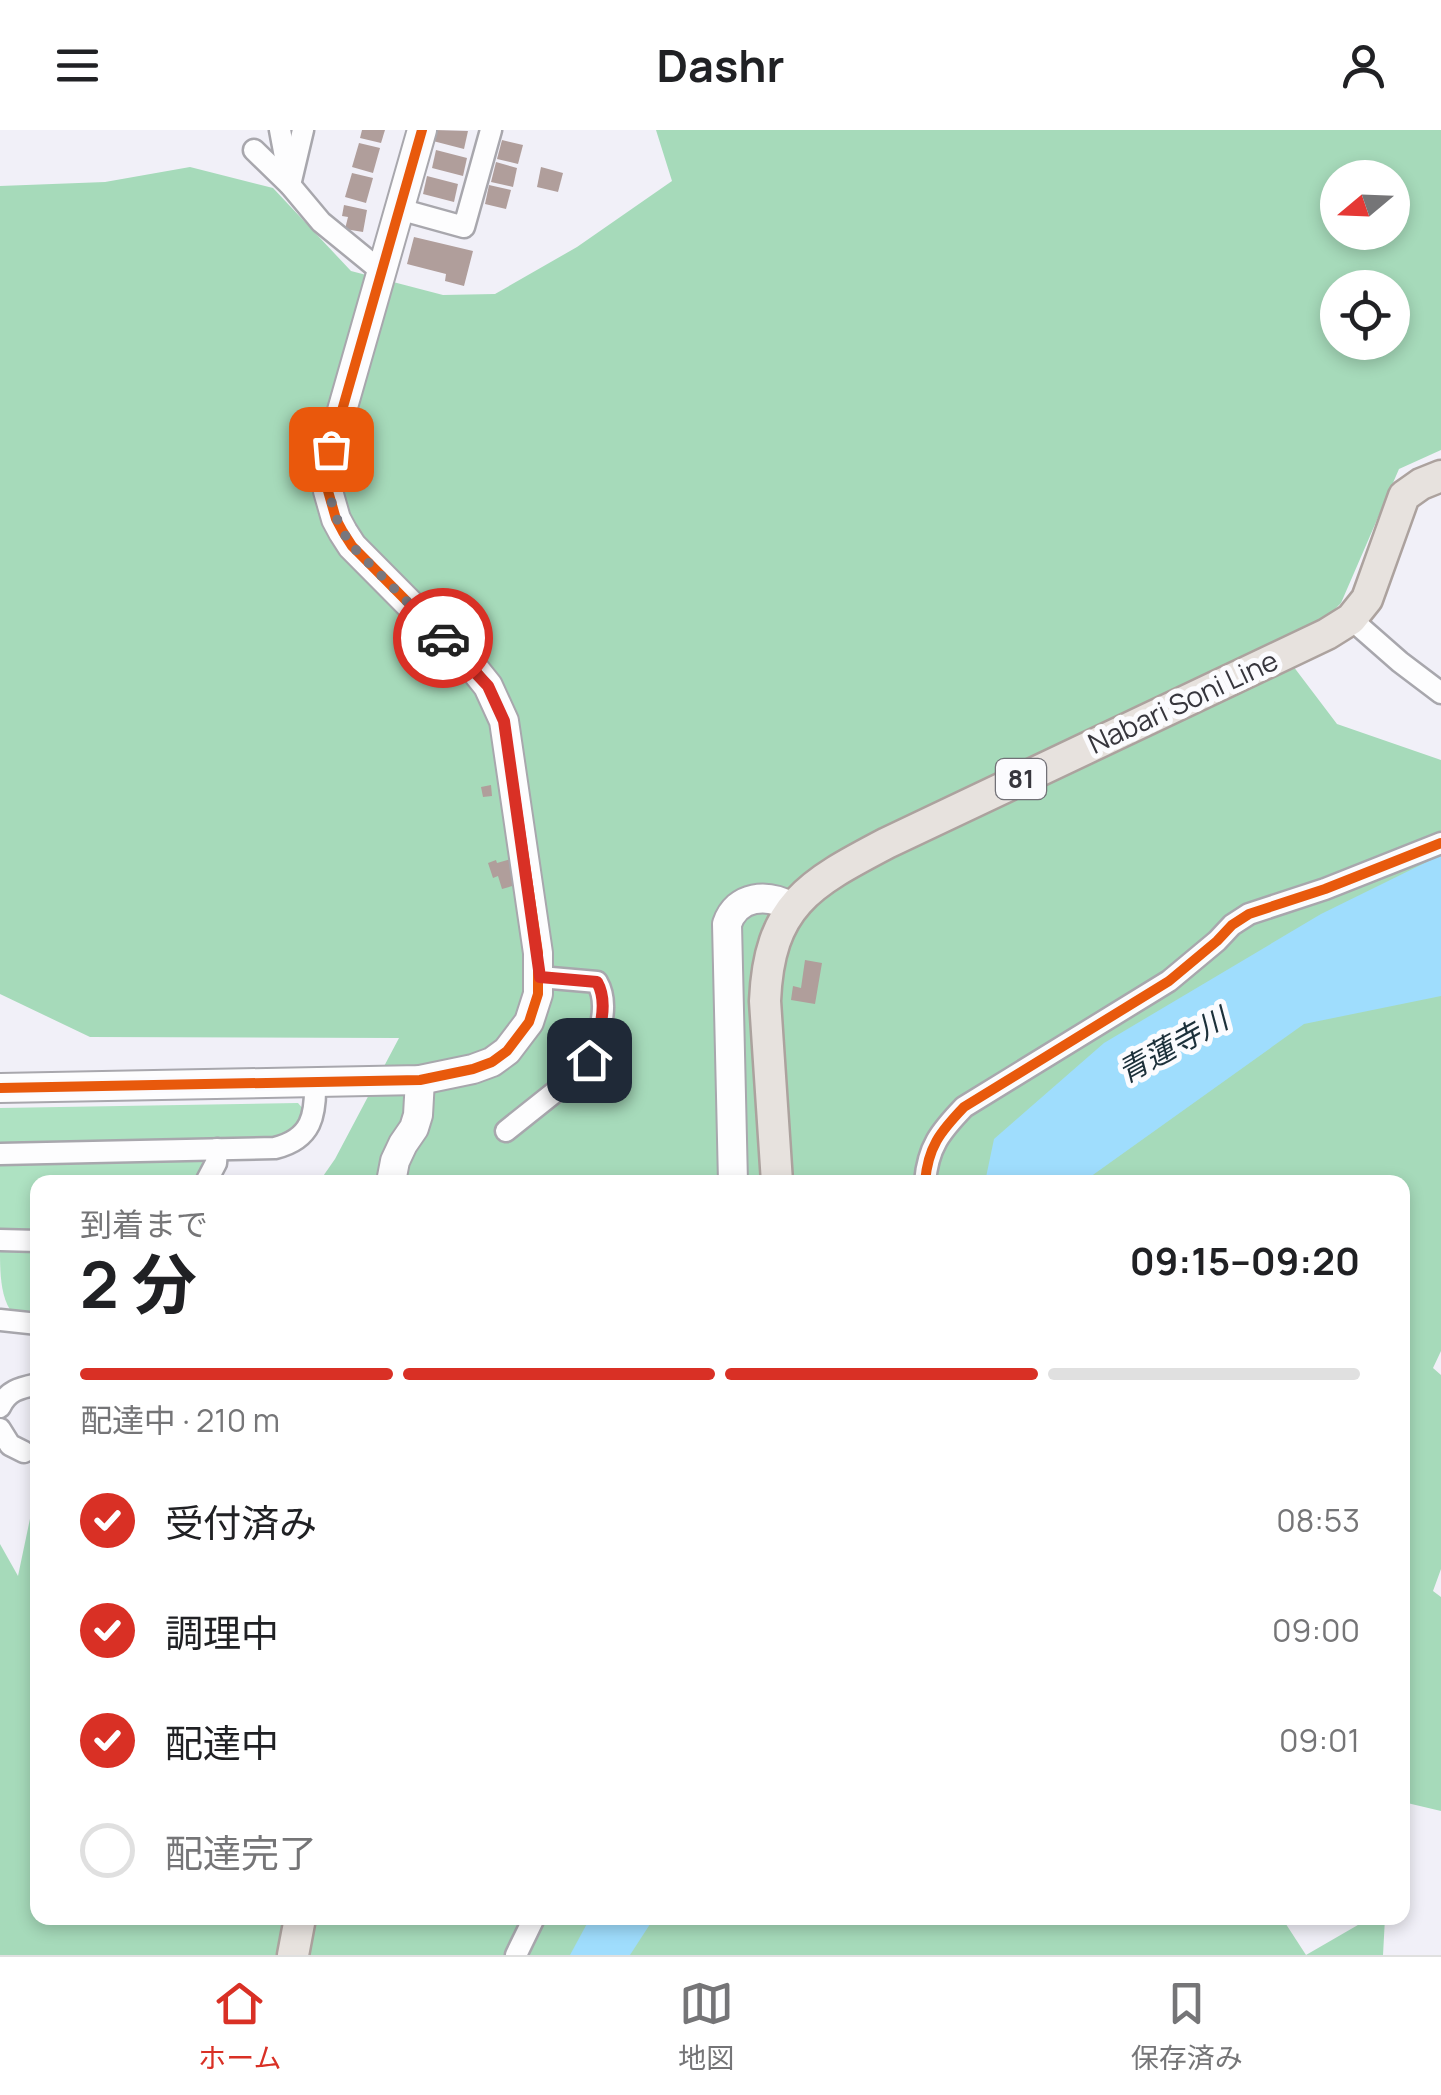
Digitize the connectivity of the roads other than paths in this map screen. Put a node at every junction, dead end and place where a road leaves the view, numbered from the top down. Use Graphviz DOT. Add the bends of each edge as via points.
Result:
graph roads {
  1 [pos="280,130"];
  2 [pos="303,130"];
  3 [pos="422,130"];
  4 [pos="491,130"];
  5 [pos="254,150"];
  6 [pos="290,185"];
  7 [pos="399,209"];
  8 [pos="382,271"];
  9 [pos="1441,476"];
  10 [pos="1351,619"];
  11 [pos="1432,687"];
  12 [pos="1441,843"];
  13 [pos="792,907"];
  14 [pos="540,977"];
  15 [pos="420,1080"];
  16 [pos="315,1082"];
  17 [pos="0,1088"];
  18 [pos="506,1130"];
  19 [pos="217,1149"];
  20 [pos="0,1154"];
  21 [pos="210,1175"];
  22 [pos="392,1175"];
  23 [pos="733,1175"];
  24 [pos="777,1175"];
  25 [pos="926,1175"];
  26 [pos="0,1240"];
  27 [pos="30,1241"];
  28 [pos="0,1320"];
  29 [pos="30,1323"];
  30 [pos="30,1386"];
  31 [pos="0,1407"];
  32 [pos="0,1429"];
  33 [pos="24,1452"];
  34 [pos="299,1925"];
  35 [pos="531,1925"];
  36 [pos="294,1955"];
  37 [pos="516,1955"];
  1 -- 6 [label="street"];
  2 -- 6 [label="street"];
  3 -- 7 [label="street"];
  4 -- 7 [label="street" via="464,227"];
  5 -- 6 [label="street"];
  6 -- 8 [label="street" via="321,222"];
  7 -- 8 [label="street"];
  8 -- 14 [label="street" via="331,449 328,491 352,546 476,671 504,721"];
  9 -- 10 [label="main road" via="1404,496 1366,599"];
  10 -- 11 [label="street"];
  10 -- 13 [label="main road, Nabari Soni Line / 81" via="887,842"];
  12 -- 25 [label="street" via="1249,914 1169,980 964,1107 932,1147"];
  13 -- 23 [label="street" via="751,899 727,924"];
  13 -- 24 [label="main road, Nabari Soni Line / 81" via="774,938 766,979"];
  14 -- 15 [label="street" via="529,1022 507,1051 473,1069"];
  14 -- 18 [label="street" via="597,982 598,1032 580,1072"];
  15 -- 16 [label="street"];
  15 -- 22 [label="street" via="414,1128"];
  16 -- 17 [label="street"];
  16 -- 19 [label="street" via="312,1118 292,1142"];
  19 -- 20 [label="street"];
  19 -- 21 [label="street"];
  26 -- 27 [label="street"];
  28 -- 29 [label="street"];
  30 -- 31 [label="street" via="17,1388"];
  32 -- 33 [label="street"];
  34 -- 36 [label="main road"];
  35 -- 37 [label="street"];
}
